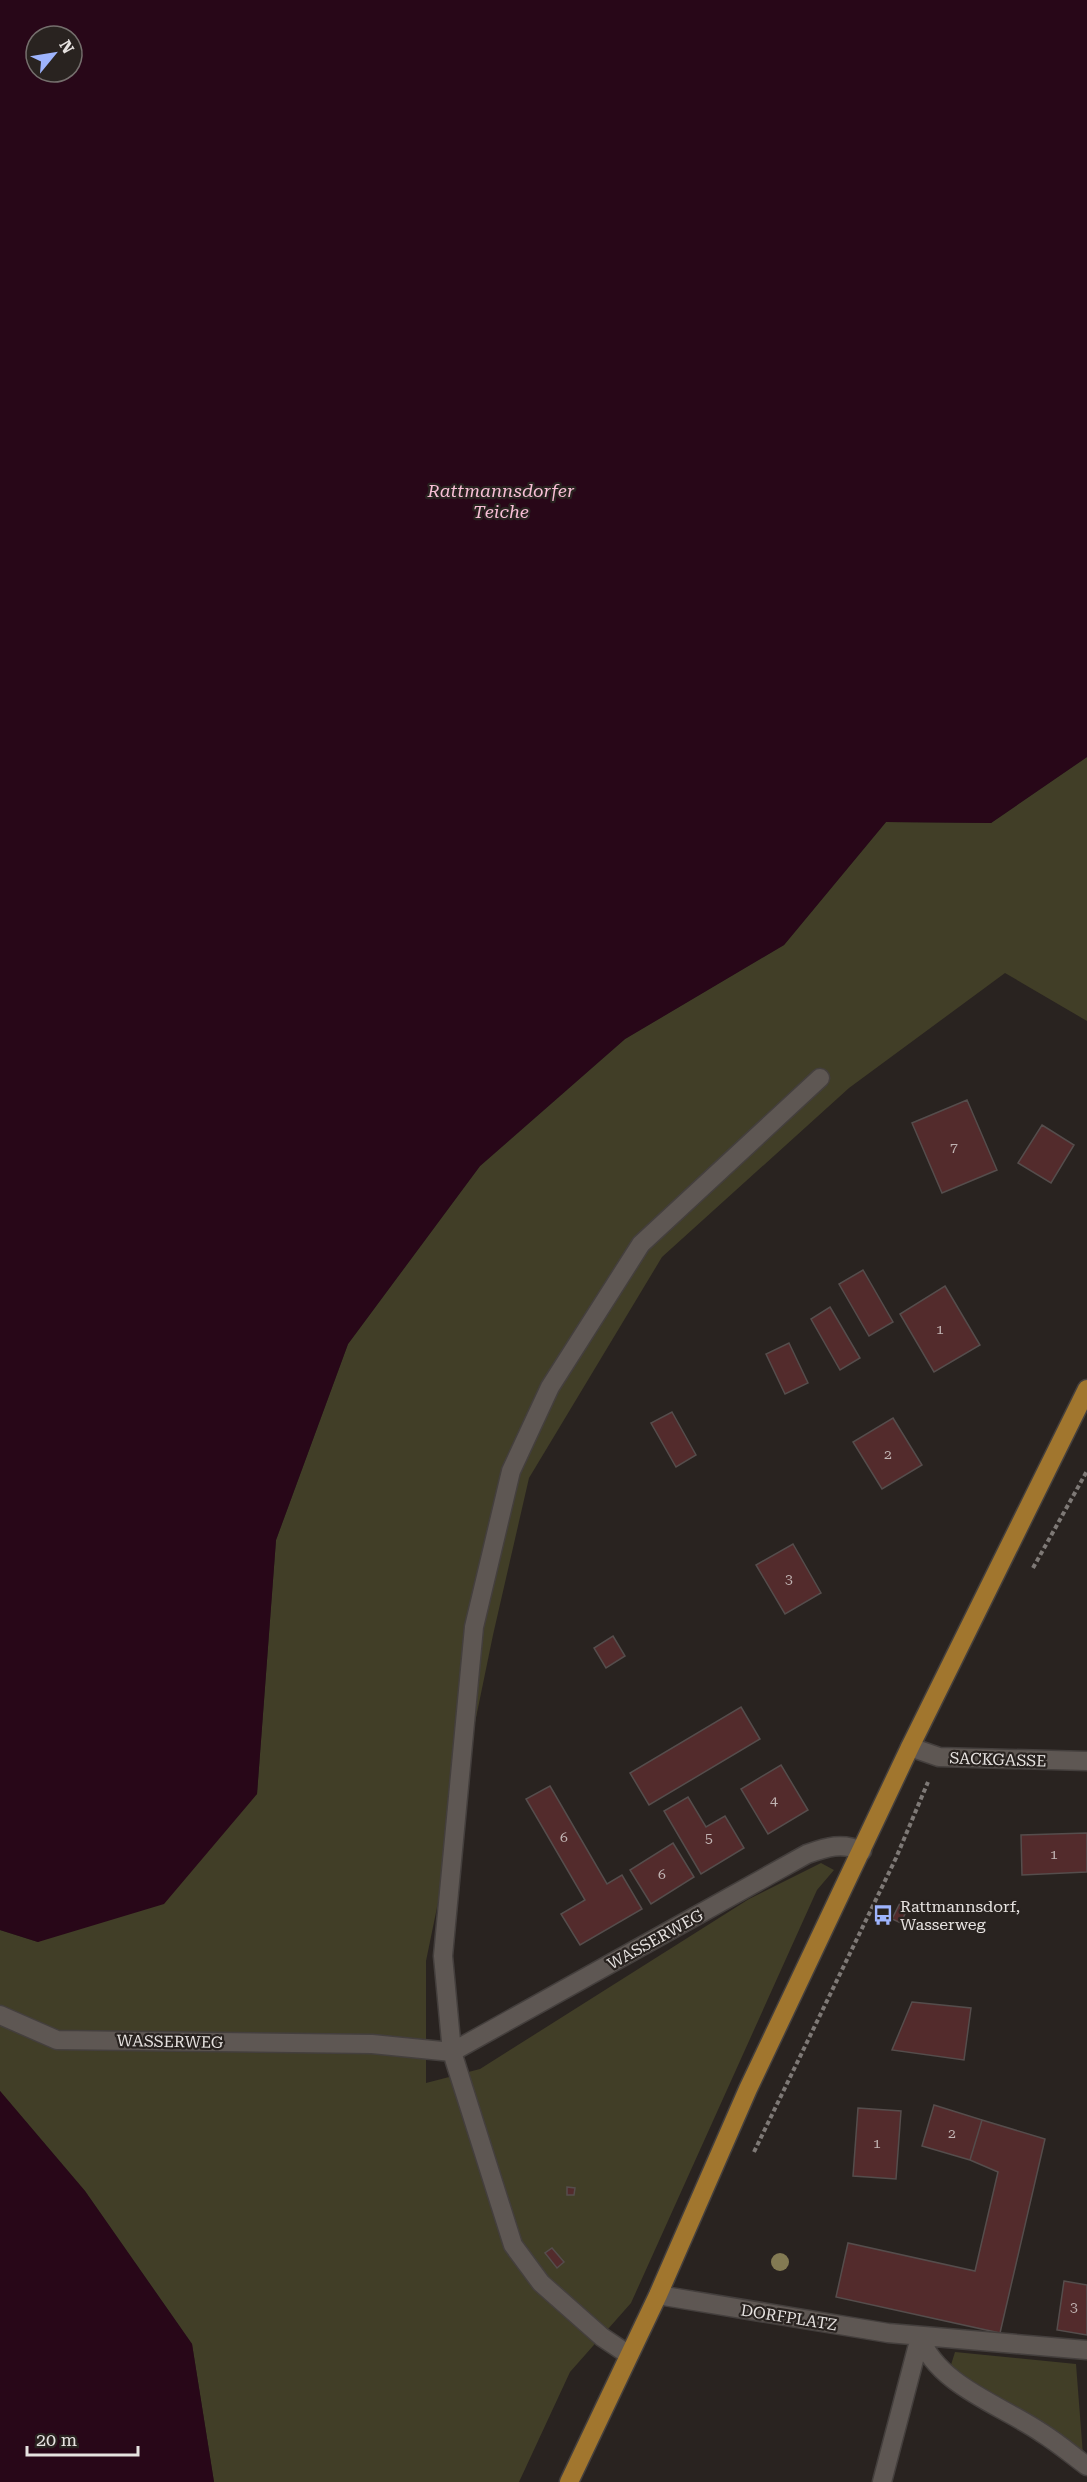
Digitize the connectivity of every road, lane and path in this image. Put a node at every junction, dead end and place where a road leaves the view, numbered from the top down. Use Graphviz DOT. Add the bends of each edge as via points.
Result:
graph roads {
  1 [pos="820,1078"];
  2 [pos="1087,1389"];
  3 [pos="1087,1471"];
  4 [pos="1032,1569"];
  5 [pos="910,1747"];
  6 [pos="939,1757"];
  7 [pos="1087,1761"];
  8 [pos="862,1851"];
  9 [pos="0,2015"];
  10 [pos="452,2052"];
  11 [pos="752,2157"];
  12 [pos="658,2295"];
  13 [pos="920,2337"];
  14 [pos="1087,2350"];
  15 [pos="629,2355"];
  16 [pos="1087,2466"];
  17 [pos="569,2482"];
  18 [pos="882,2482"];
  1 -- 10 [label="street" via="641,1244 550,1387 511,1470 473,1639 443,1956"];
  2 -- 5 [label="main road"];
  3 -- 4 [label="path"];
  5 -- 6 [label="street, SACKGASSE"];
  5 -- 8 [label="main road"];
  6 -- 7 [label="street, SACKGASSE"];
  6 -- 11 [label="path" via="896,1858"];
  8 -- 10 [label="street, WASSERWEG" via="833,1845 807,1854"];
  8 -- 12 [label="main road" via="748,2089"];
  9 -- 10 [label="street, WASSERWEG" via="57,2040 372,2044"];
  10 -- 15 [label="street" via="513,2245 541,2283 602,2337"];
  12 -- 13 [label="street, DORFPLATZ"];
  12 -- 15 [label="main road"];
  13 -- 14 [label="street, DORFPLATZ"];
  13 -- 16 [label="street" via="951,2379 1042,2433"];
  13 -- 18 [label="street"];
  15 -- 17 [label="main road"];
}
